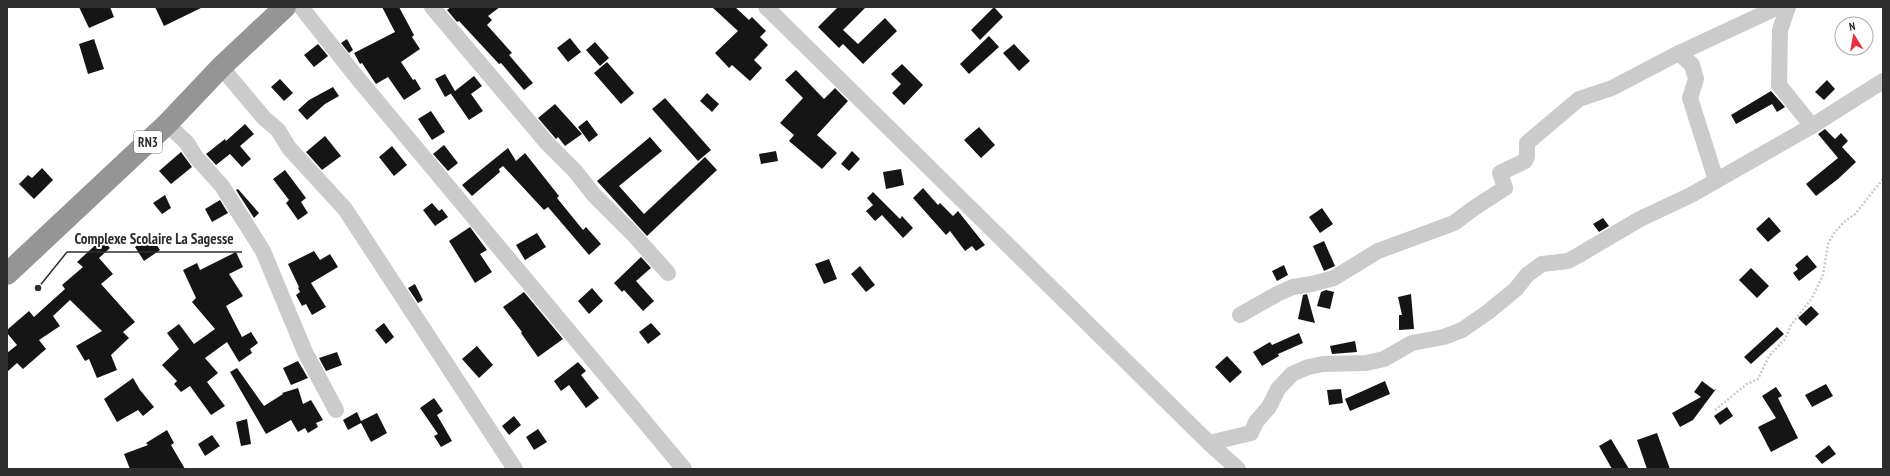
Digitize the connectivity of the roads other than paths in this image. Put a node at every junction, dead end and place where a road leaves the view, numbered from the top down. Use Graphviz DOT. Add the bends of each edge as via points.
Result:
graph roads {
  1 [pos="285,7"];
  2 [pos="301,7"];
  3 [pos="432,7"];
  4 [pos="766,7"];
  5 [pos="1778,7"];
  6 [pos="1788,7"];
  7 [pos="1679,53"];
  8 [pos="221,67"];
  9 [pos="1883,81"];
  10 [pos="167,124"];
  11 [pos="1812,126"];
  12 [pos="1716,180"];
  13 [pos="7,274"];
  14 [pos="668,274"];
  15 [pos="1240,316"];
  16 [pos="336,410"];
  17 [pos="1209,443"];
  18 [pos="515,469"];
  19 [pos="684,469"];
  20 [pos="1238,469"];
  1 -- 8 [label="highway, RN3"];
  2 -- 19 [label="street"];
  3 -- 14 [label="street" via="547,143"];
  4 -- 17 [label="street"];
  5 -- 7 [label="street"];
  6 -- 11 [label="street" via="1780,30 1779,85"];
  7 -- 12 [label="street" via="1692,65 1696,79 1690,98"];
  7 -- 15 [label="street" via="1612,88 1579,99 1527,143 1525,161 1500,173 1505,188 1454,223 1378,251 1334,278 1282,291"];
  8 -- 10 [label="highway, RN3"];
  8 -- 18 [label="street" via="264,118 278,130 289,148 345,209"];
  9 -- 11 [label="street"];
  10 -- 13 [label="highway, RN3"];
  10 -- 16 [label="street" via="222,186 263,251 305,352"];
  11 -- 12 [label="street"];
  12 -- 17 [label="street" via="1640,219 1580,256 1568,261 1542,264 1527,275 1516,289 1462,330 1444,337 1412,343 1384,360 1323,364 1292,374 1278,389 1251,433"];
  17 -- 20 [label="street"];
}
